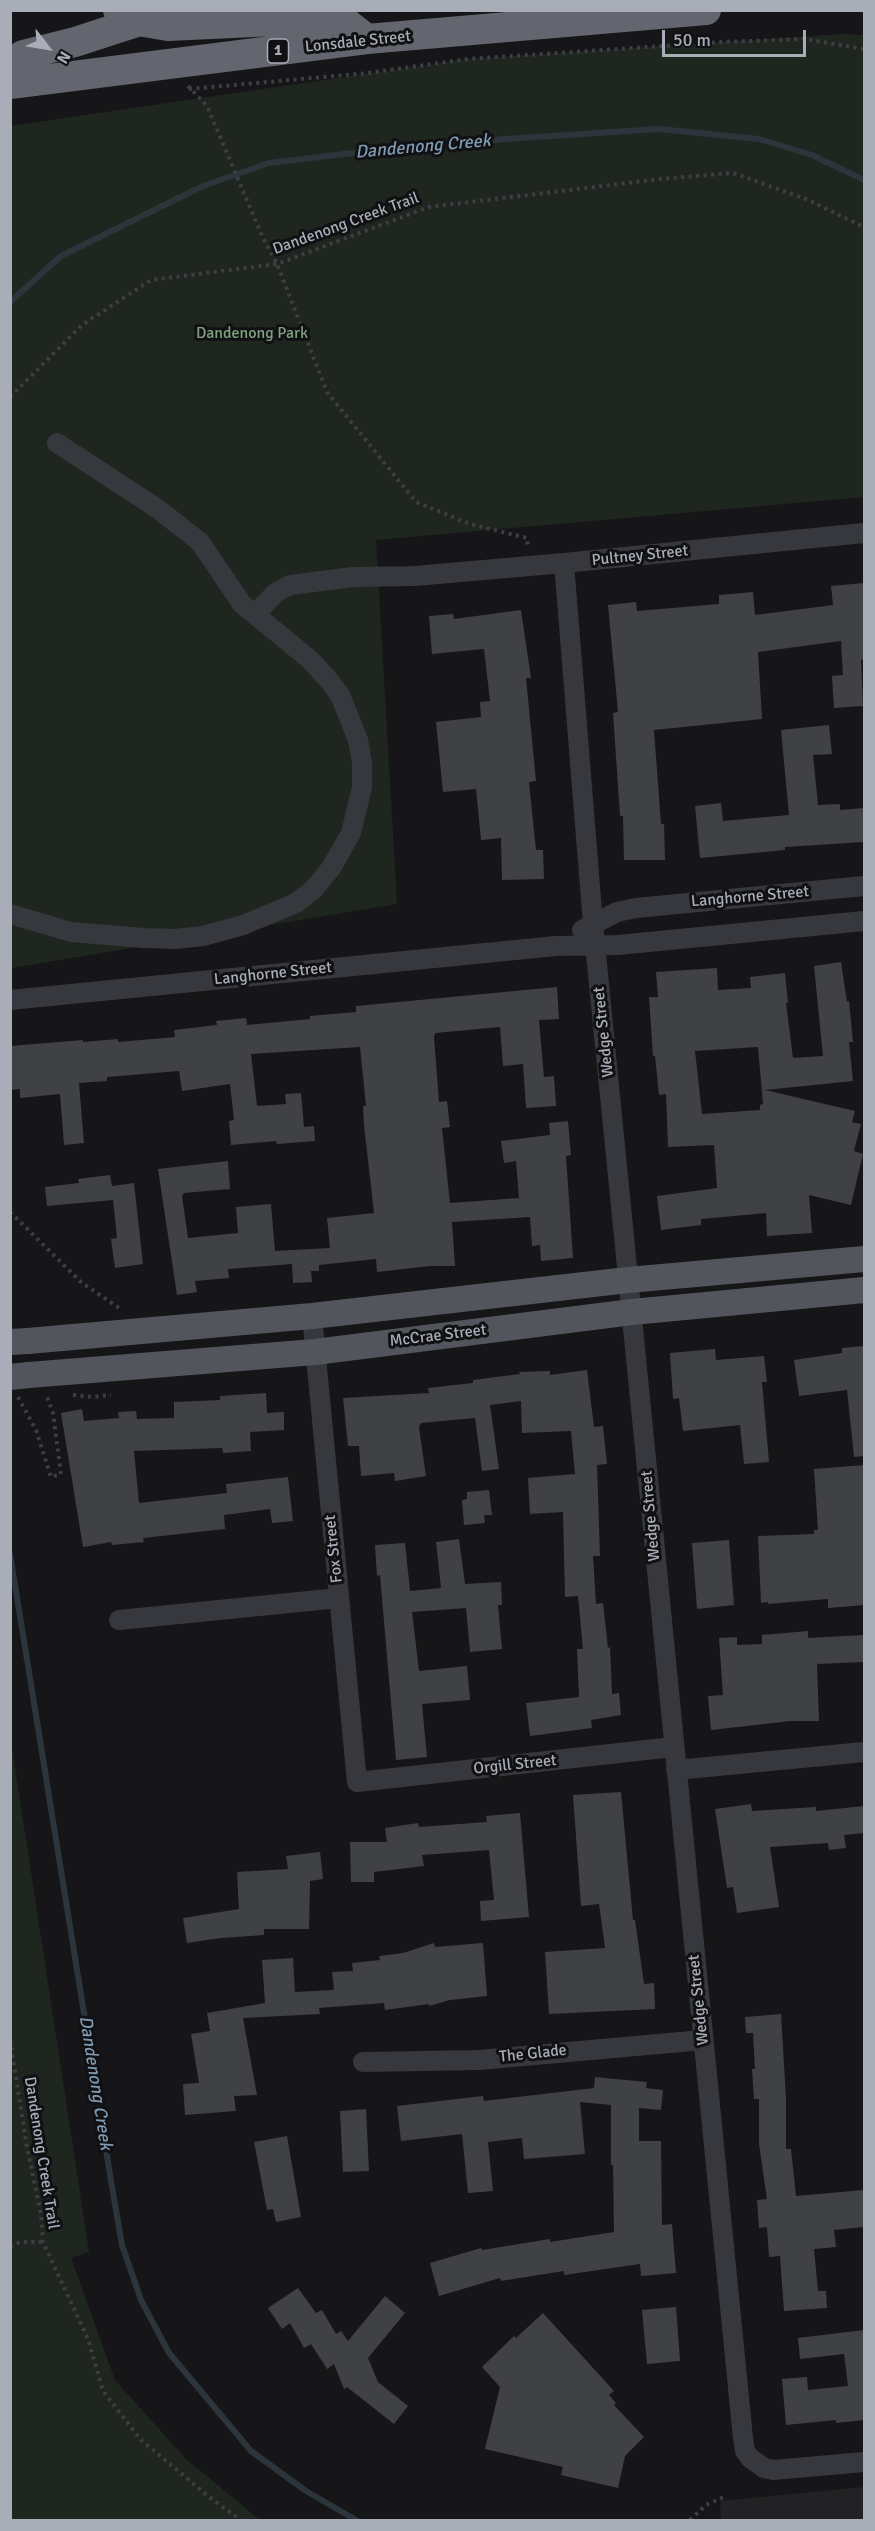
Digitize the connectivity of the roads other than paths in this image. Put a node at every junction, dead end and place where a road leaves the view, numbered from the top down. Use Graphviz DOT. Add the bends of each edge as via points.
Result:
graph roads {
  1 [pos="706,10"];
  2 [pos="139,14"];
  3 [pos="367,39"];
  4 [pos="10,63"];
  5 [pos="10,84"];
  6 [pos="57,443"];
  7 [pos="864,533"];
  8 [pos="564,563"];
  9 [pos="255,615"];
  10 [pos="864,886"];
  11 [pos="10,914"];
  12 [pos="864,921"];
  13 [pos="593,924"];
  14 [pos="595,945"];
  15 [pos="535,948"];
  16 [pos="10,1000"];
  17 [pos="864,1259"];
  18 [pos="628,1280"];
  19 [pos="864,1290"];
  20 [pos="632,1312"];
  21 [pos="312,1316"];
  22 [pos="19,1342"];
  23 [pos="315,1352"];
  24 [pos="24,1383"];
  25 [pos="339,1598"];
  26 [pos="119,1620"];
  27 [pos="674,1747"];
  28 [pos="864,1752"];
  29 [pos="676,1770"];
  30 [pos="357,1782"];
  31 [pos="703,2040"];
  32 [pos="363,2062"];
  33 [pos="864,2462"];
  1 -- 3 [label="highway, Lonsdale Street / 1"];
  2 -- 3 [label="highway" via="168,26 339,18"];
  2 -- 4 [label="highway" via="75,42 23,55"];
  3 -- 5 [label="highway, Lonsdale Street / 1"];
  6 -- 9 [label="street" via="158,509 200,542 230,589"];
  7 -- 8 [label="street, Pultney Street"];
  8 -- 9 [label="street, Pultney Street" via="290,585 275,593"];
  8 -- 13 [label="street, Wedge Street"];
  9 -- 11 [label="street" via="327,678 340,695 358,740 362,775 358,810 351,833 320,882 296,903 271,915 203,936 175,939 71,932"];
  10 -- 13 [label="street, Langhorne Street" via="636,908"];
  12 -- 14 [label="street, Langhorne Street"];
  13 -- 14 [label="street, Wedge Street"];
  13 -- 15 [label="street, Langhorne Street"];
  14 -- 15 [label="street, Langhorne Street"];
  14 -- 18 [label="street, Wedge Street"];
  15 -- 16 [label="street, Langhorne Street"];
  17 -- 18 [label="main road, McCrae Street"];
  18 -- 20 [label="street, Wedge Street"];
  18 -- 21 [label="main road, McCrae Street"];
  19 -- 20 [label="main road, McCrae Street"];
  20 -- 23 [label="main road, McCrae Street"];
  20 -- 27 [label="street, Wedge Street"];
  21 -- 22 [label="main road, McCrae Street"];
  21 -- 23 [label="street, Fox Street"];
  23 -- 24 [label="main road, McCrae Street"];
  23 -- 25 [label="street, Fox Street"];
  25 -- 26 [label="street"];
  25 -- 30 [label="street, Fox Street"];
  27 -- 29 [label="street, Wedge Street"];
  27 -- 30 [label="street, Orgill Street"];
  28 -- 29 [label="street"];
  29 -- 31 [label="street, Wedge Street"];
  31 -- 32 [label="street, The Glade" via="479,2060"];
  31 -- 33 [label="street, Wedge Street" via="745,2451 756,2464 773,2470"];
}
